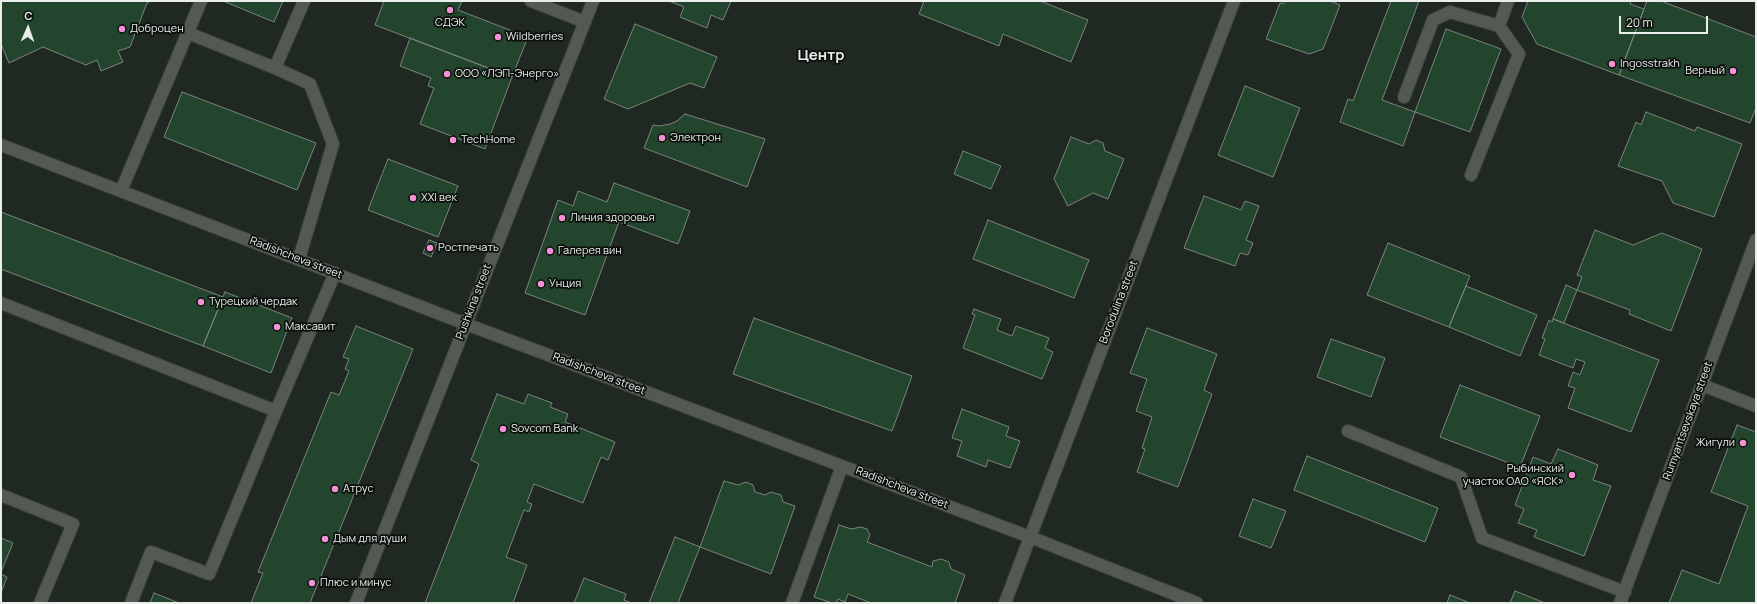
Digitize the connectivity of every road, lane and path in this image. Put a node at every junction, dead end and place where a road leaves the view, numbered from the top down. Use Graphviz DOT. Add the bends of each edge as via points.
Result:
graph roads {
  1 [pos="201,1"];
  2 [pos="304,1"];
  3 [pos="531,1"];
  4 [pos="593,1"];
  5 [pos="1234,1"];
  6 [pos="1508,1"];
  7 [pos="585,22"];
  8 [pos="1498,26"];
  9 [pos="188,33"];
  10 [pos="275,68"];
  11 [pos="1404,97"];
  12 [pos="1,145"];
  13 [pos="1471,175"];
  14 [pos="120,191"];
  15 [pos="1756,240"];
  16 [pos="300,259"];
  17 [pos="335,273"];
  18 [pos="1,302"];
  19 [pos="466,324"];
  20 [pos="1702,385"];
  21 [pos="1756,406"];
  22 [pos="276,412"];
  23 [pos="1348,430"];
  24 [pos="842,466"];
  25 [pos="1,495"];
  26 [pos="1030,537"];
  27 [pos="1622,598"];
  28 [pos="40,603"];
  29 [pos="131,603"];
  30 [pos="356,603"];
  31 [pos="792,603"];
  32 [pos="1005,603"];
  33 [pos="1196,603"];
  1 -- 9 [label="street"];
  2 -- 10 [label="street"];
  3 -- 7 [label="street"];
  4 -- 7 [label="street, Pushkina street"];
  5 -- 26 [label="street, Borodulina street"];
  6 -- 8 [label="street"];
  7 -- 19 [label="street, Pushkina street"];
  8 -- 11 [label="street" via="1450,12 1433,20"];
  8 -- 13 [label="street" via="1519,54"];
  9 -- 10 [label="street"];
  9 -- 14 [label="street"];
  10 -- 16 [label="street" via="310,84 333,144"];
  12 -- 14 [label="street, Radishcheva street"];
  14 -- 16 [label="street, Radishcheva street"];
  15 -- 20 [label="street, Rumyantsevskaya street"];
  16 -- 17 [label="street, Radishcheva street"];
  17 -- 19 [label="street, Radishcheva street"];
  17 -- 22 [label="street"];
  18 -- 22 [label="street"];
  19 -- 24 [label="street, Radishcheva street"];
  19 -- 30 [label="street, Pushkina street"];
  20 -- 21 [label="street"];
  20 -- 27 [label="street, Rumyantsevskaya street"];
  22 -- 29 [label="street" via="209,574 151,552"];
  23 -- 27 [label="street" via="1461,477 1482,538"];
  24 -- 26 [label="street, Radishcheva street"];
  24 -- 31 [label="street"];
  25 -- 28 [label="street" via="73,524"];
  26 -- 32 [label="street, Borodulina street"];
  26 -- 33 [label="street, Radishcheva street"];
}
